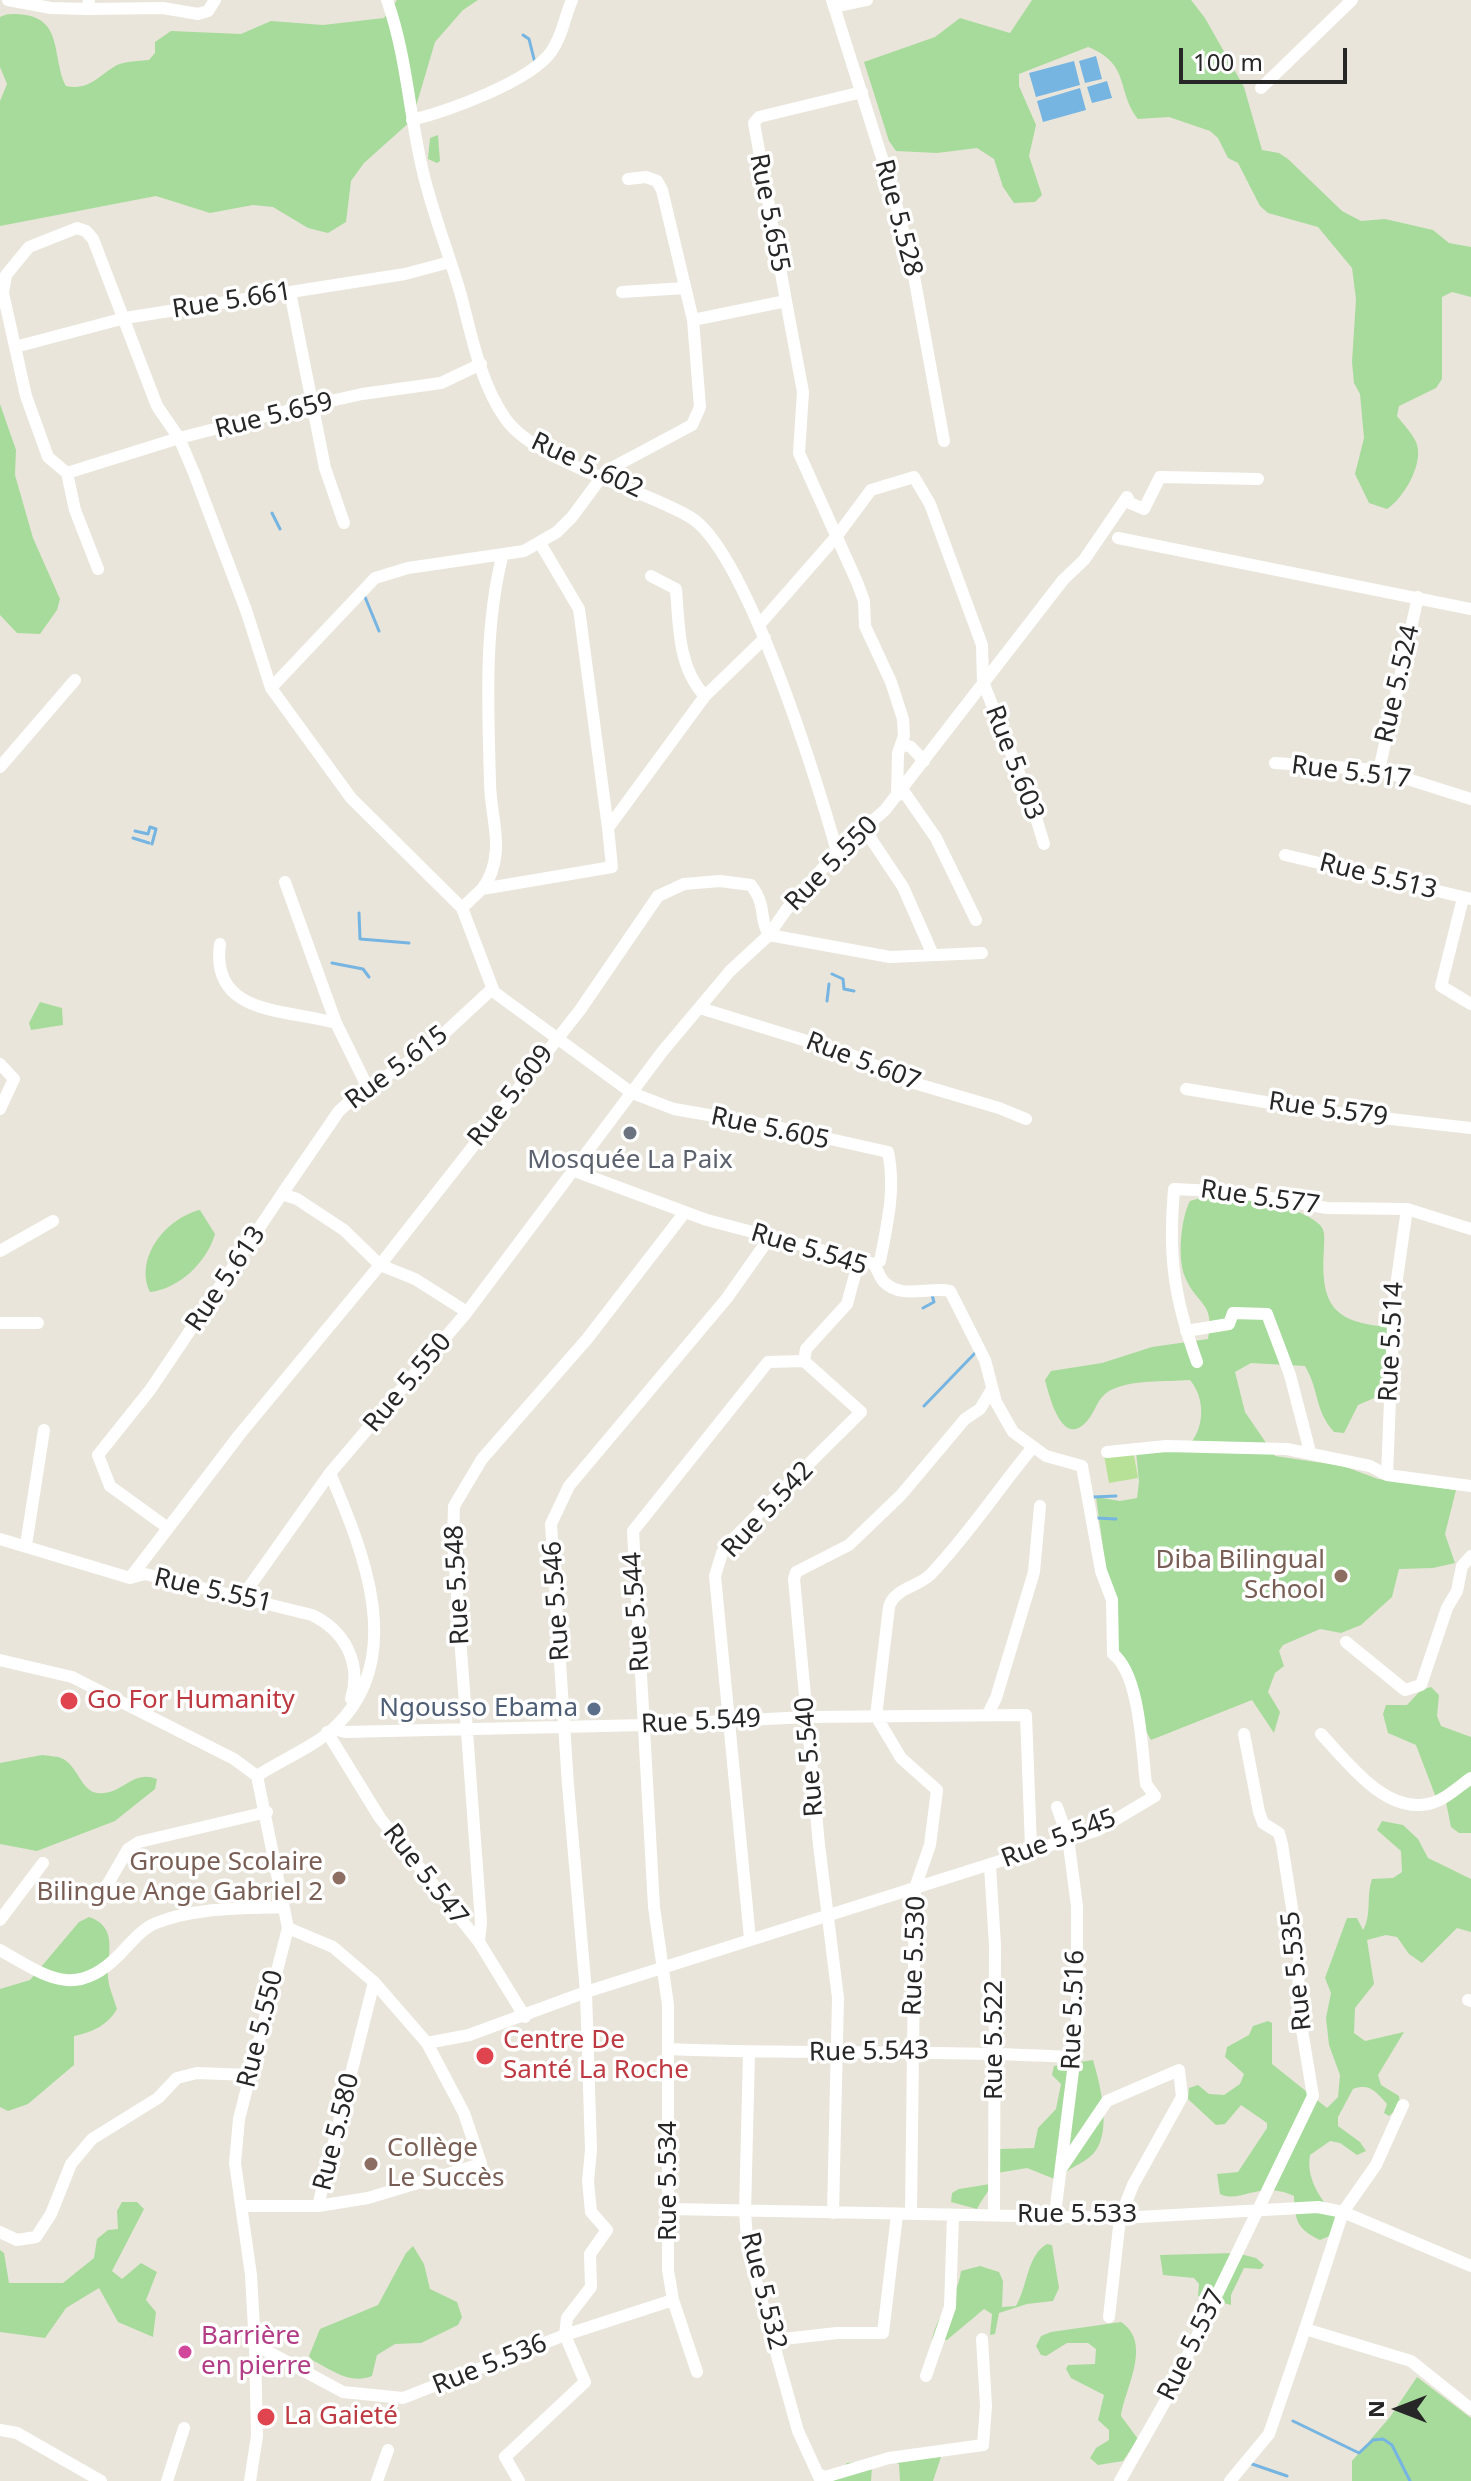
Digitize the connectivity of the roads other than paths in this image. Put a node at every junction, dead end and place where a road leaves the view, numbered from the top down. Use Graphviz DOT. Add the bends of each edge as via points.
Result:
graph roads {
  1 [pos="8,0"];
  2 [pos="215,0"];
  3 [pos="387,0"];
  4 [pos="572,0"];
  5 [pos="867,0"];
  6 [pos="1352,0"];
  7 [pos="833,3"];
  8 [pos="88,4"];
  9 [pos="1261,88"];
  10 [pos="862,92"];
  11 [pos="412,120"];
  12 [pos="628,179"];
  13 [pos="450,262"];
  14 [pos="685,288"];
  15 [pos="290,292"];
  16 [pos="622,292"];
  17 [pos="786,301"];
  18 [pos="125,318"];
  19 [pos="693,320"];
  20 [pos="15,347"];
  21 [pos="481,364"];
  22 [pos="312,406"];
  23 [pos="179,438"];
  24 [pos="944,441"];
  25 [pos="67,473"];
  26 [pos="601,475"];
  27 [pos="1258,479"];
  28 [pos="344,523"];
  29 [pos="836,537"];
  30 [pos="1118,538"];
  31 [pos="540,543"];
  32 [pos="502,557"];
  33 [pos="98,569"];
  34 [pos="651,576"];
  35 [pos="1418,597"];
  36 [pos="1471,609"];
  37 [pos="759,625"];
  38 [pos="765,638"];
  39 [pos="75,680"];
  40 [pos="983,682"];
  41 [pos="271,688"];
  42 [pos="705,696"];
  43 [pos="902,744"];
  44 [pos="924,761"];
  45 [pos="1275,763"];
  46 [pos="1,764"];
  47 [pos="1379,770"];
  48 [pos="900,792"];
  49 [pos="1471,799"];
  50 [pos="608,828"];
  51 [pos="865,830"];
  52 [pos="1044,844"];
  53 [pos="837,852"];
  54 [pos="1285,855"];
  55 [pos="285,882"];
  56 [pos="482,889"];
  57 [pos="1467,899"];
  58 [pos="462,908"];
  59 [pos="976,920"];
  60 [pos="769,935"];
  61 [pos="220,944"];
  62 [pos="982,953"];
  63 [pos="933,955"];
  64 [pos="492,989"];
  65 [pos="1471,1004"];
  66 [pos="700,1008"];
  67 [pos="336,1023"];
  68 [pos="556,1039"];
  69 [pos="0,1064"];
  70 [pos="368,1088"];
  71 [pos="1186,1089"];
  72 [pos="632,1093"];
  73 [pos="0,1109"];
  74 [pos="1026,1119"];
  75 [pos="1471,1128"];
  76 [pos="575,1171"];
  77 [pos="282,1194"];
  78 [pos="1407,1209"];
  79 [pos="685,1212"];
  80 [pos="53,1221"];
  81 [pos="1471,1229"];
  82 [pos="770,1237"];
  83 [pos="0,1251"];
  84 [pos="859,1260"];
  85 [pos="874,1264"];
  86 [pos="380,1265"];
  87 [pos="467,1312"];
  88 [pos="0,1323"];
  89 [pos="38,1323"];
  90 [pos="1186,1331"];
  91 [pos="804,1361"];
  92 [pos="1197,1362"];
  93 [pos="992,1389"];
  94 [pos="44,1430"];
  95 [pos="1033,1447"];
  96 [pos="1107,1452"];
  97 [pos="1310,1452"];
  98 [pos="330,1473"];
  99 [pos="1387,1475"];
  100 [pos="1471,1486"];
  101 [pos="1040,1506"];
  102 [pos="168,1528"];
  103 [pos="0,1539"];
  104 [pos="26,1545"];
  105 [pos="1471,1556"];
  106 [pos="130,1578"];
  107 [pos="242,1597"];
  108 [pos="1346,1642"];
  109 [pos="0,1660"];
  110 [pos="346,1713"];
  111 [pos="988,1714"];
  112 [pos="876,1716"];
  113 [pos="807,1717"];
  114 [pos="727,1722"];
  115 [pos="646,1725"];
  116 [pos="567,1727"];
  117 [pos="466,1728"];
  118 [pos="330,1730"];
  119 [pos="1244,1734"];
  120 [pos="1321,1734"];
  121 [pos="257,1776"];
  122 [pos="1471,1778"];
  123 [pos="1057,1807"];
  124 [pos="267,1812"];
  125 [pos="1068,1838"];
  126 [pos="1028,1853"];
  127 [pos="43,1863"];
  128 [pos="990,1866"];
  129 [pos="106,1887"];
  130 [pos="915,1888"];
  131 [pos="283,1907"];
  132 [pos="828,1915"];
  133 [pos="0,1920"];
  134 [pos="288,1928"];
  135 [pos="750,1939"];
  136 [pos="479,1942"];
  137 [pos="0,1950"];
  138 [pos="663,1967"];
  139 [pos="374,1982"];
  140 [pos="586,1992"];
  141 [pos="525,2017"];
  142 [pos="427,2043"];
  143 [pos="669,2049"];
  144 [pos="912,2050"];
  145 [pos="996,2052"];
  146 [pos="749,2053"];
  147 [pos="837,2054"];
  148 [pos="1069,2057"];
  149 [pos="249,2075"];
  150 [pos="1403,2105"];
  151 [pos="1061,2169"];
  152 [pos="241,2206"];
  153 [pos="318,2206"];
  154 [pos="1259,2208"];
  155 [pos="671,2209"];
  156 [pos="745,2212"];
  157 [pos="1343,2212"];
  158 [pos="833,2213"];
  159 [pos="911,2214"];
  160 [pos="1055,2214"];
  161 [pos="897,2215"];
  162 [pos="953,2215"];
  163 [pos="994,2215"];
  164 [pos="1120,2218"];
  165 [pos="0,2232"];
  166 [pos="1471,2266"];
  167 [pos="673,2300"];
  168 [pos="1109,2317"];
  169 [pos="1305,2329"];
  170 [pos="565,2335"];
  171 [pos="982,2339"];
  172 [pos="774,2340"];
  173 [pos="254,2344"];
  174 [pos="697,2372"];
  175 [pos="926,2376"];
  176 [pos="1471,2409"];
  177 [pos="184,2428"];
  178 [pos="0,2430"];
  179 [pos="388,2450"];
  180 [pos="820,2478"];
  181 [pos="101,2481"];
  182 [pos="167,2481"];
  183 [pos="250,2481"];
  184 [pos="377,2481"];
  185 [pos="519,2481"];
  186 [pos="1120,2481"];
  187 [pos="1230,2481"];
  1 -- 8 [label="street" via="51,8"];
  2 -- 8 [label="street" via="208,11 198,14"];
  3 -- 11 [label="street, Rue 5.602"];
  4 -- 11 [label="street" via="564,30 538,67 445,111"];
  5 -- 7 [label="street"];
  6 -- 9 [label="street"];
  7 -- 10 [label="street, Rue 5.528"];
  10 -- 17 [label="street, Rue 5.655" via="759,117 754,123"];
  10 -- 24 [label="street, Rue 5.528" via="912,265"];
  11 -- 13 [label="street, Rue 5.602"];
  12 -- 14 [label="street" via="646,177 662,190"];
  13 -- 15 [label="street, Rue 5.661"];
  13 -- 21 [label="street, Rue 5.602"];
  14 -- 16 [label="street"];
  14 -- 19 [label="street"];
  15 -- 18 [label="street, Rue 5.661"];
  15 -- 22 [label="street"];
  17 -- 19 [label="street, Rue 5.655"];
  17 -- 29 [label="street" via="803,392 799,453"];
  18 -- 20 [label="street, Rue 5.661"];
  18 -- 20 [label="street" via="93,239 77,228 29,247 6,275 3,293"];
  18 -- 23 [label="street" via="157,406"];
  19 -- 26 [label="street" via="700,407 696,421"];
  20 -- 25 [label="street" via="48,457"];
  21 -- 22 [label="street, Rue 5.659" via="419,389 362,394"];
  21 -- 26 [label="street, Rue 5.602" via="513,430"];
  22 -- 23 [label="street, Rue 5.659"];
  22 -- 28 [label="street"];
  23 -- 25 [label="street, Rue 5.659"];
  23 -- 41 [label="street"];
  25 -- 33 [label="street"];
  26 -- 31 [label="street" via="572,517"];
  26 -- 37 [label="street, Rue 5.602" via="681,512 707,531"];
  27 -- 40 [label="street, Rue 5.550" via="1160,477 1144,509 1127,497 1084,560"];
  29 -- 37 [label="street"];
  29 -- 40 [label="street, Rue 5.603" via="871,490 914,477 930,504 982,645"];
  29 -- 43 [label="street" via="864,601 865,626 898,699"];
  30 -- 35 [label="street"];
  31 -- 32 [label="street"];
  31 -- 50 [label="street" via="579,609"];
  32 -- 41 [label="street" via="408,568 375,578"];
  32 -- 56 [label="street" via="489,654 496,846 491,875"];
  34 -- 42 [label="street" via="676,589 684,658 692,682"];
  35 -- 36 [label="street"];
  35 -- 47 [label="street, Rue 5.524"];
  37 -- 38 [label="street, Rue 5.602"];
  38 -- 42 [label="street"];
  38 -- 53 [label="street, Rue 5.602"];
  39 -- 46 [label="street"];
  40 -- 44 [label="street, Rue 5.550"];
  40 -- 52 [label="street, Rue 5.603"];
  41 -- 58 [label="street" via="351,798"];
  42 -- 50 [label="street"];
  43 -- 44 [label="street"];
  43 -- 48 [label="street"];
  44 -- 48 [label="street, Rue 5.550"];
  45 -- 47 [label="street, Rue 5.517"];
  47 -- 49 [label="street, Rue 5.517"];
  48 -- 51 [label="street, Rue 5.550"];
  48 -- 59 [label="street" via="936,838"];
  50 -- 56 [label="street" via="612,867"];
  51 -- 53 [label="street, Rue 5.550"];
  51 -- 63 [label="street" via="903,887"];
  53 -- 60 [label="street, Rue 5.550"];
  54 -- 57 [label="street, Rue 5.513"];
  55 -- 67 [label="street"];
  56 -- 58 [label="street"];
  57 -- 65 [label="street" via="1441,986"];
  58 -- 64 [label="street"];
  60 -- 63 [label="street" via="890,957"];
  60 -- 66 [label="street, Rue 5.550"];
  60 -- 68 [label="street, Rue 5.609" via="763,901 751,885 684,884 658,896 614,965"];
  61 -- 67 [label="street" via="220,974 238,998"];
  62 -- 63 [label="street"];
  64 -- 68 [label="street, Rue 5.605"];
  64 -- 70 [label="street, Rue 5.615" via="424,1052"];
  66 -- 72 [label="street, Rue 5.550"];
  66 -- 74 [label="street, Rue 5.607" via="849,1054 914,1083"];
  67 -- 70 [label="street"];
  68 -- 72 [label="street, Rue 5.605"];
  68 -- 86 [label="street, Rue 5.609"];
  69 -- 73 [label="street" via="14,1079"];
  70 -- 77 [label="street, Rue 5.615" via="339,1111"];
  71 -- 75 [label="street, Rue 5.579"];
  72 -- 76 [label="street, Rue 5.550"];
  72 -- 85 [label="street, Rue 5.605" via="674,1109 888,1152 888,1218 880,1261"];
  76 -- 79 [label="street, Rue 5.545"];
  76 -- 87 [label="street, Rue 5.550"];
  77 -- 86 [label="street" via="344,1230"];
  77 -- 102 [label="street, Rue 5.613" via="150,1390 98,1455 110,1486"];
  78 -- 81 [label="street, Rue 5.577"];
  78 -- 90 [label="street, Rue 5.577" via="1327,1208 1236,1192 1174,1189 1172,1274"];
  78 -- 99 [label="street, Rue 5.514" via="1394,1300"];
  79 -- 82 [label="street, Rue 5.545"];
  79 -- 117 [label="street, Rue 5.548" via="587,1339 482,1459 454,1506"];
  80 -- 83 [label="street"];
  82 -- 84 [label="street, Rue 5.545"];
  82 -- 116 [label="street, Rue 5.546" via="554,1511 551,1537"];
  84 -- 85 [label="street, Rue 5.545"];
  84 -- 91 [label="street" via="847,1304 806,1349"];
  85 -- 93 [label="street, Rue 5.545" via="884,1282 899,1289 950,1291 985,1360"];
  86 -- 87 [label="street" via="415,1279"];
  86 -- 102 [label="street, Rue 5.609"];
  87 -- 98 [label="street, Rue 5.550"];
  88 -- 89 [label="street"];
  90 -- 92 [label="street, Rue 5.577"];
  90 -- 97 [label="street" via="1229,1324 1233,1313 1267,1314"];
  91 -- 114 [label="street, Rue 5.542" via="861,1412 722,1553 715,1576"];
  91 -- 115 [label="street, Rue 5.544" via="768,1362 633,1531"];
  93 -- 95 [label="street, Rue 5.545" via="1013,1432"];
  93 -- 113 [label="street, Rue 5.540" via="980,1409 849,1545 796,1572"];
  94 -- 104 [label="street"];
  95 -- 112 [label="street" via="930,1576 891,1599"];
  95 -- 125 [label="street, Rue 5.545" via="1082,1466 1101,1571 1112,1600 1113,1654 1133,1686 1146,1784 1155,1796 1098,1830"];
  96 -- 97 [label="street" via="1225,1446"];
  97 -- 99 [label="street"];
  98 -- 107 [label="street, Rue 5.550"];
  98 -- 110 [label="street" via="355,1538 373,1610 372,1670"];
  99 -- 100 [label="street"];
  101 -- 111 [label="street" via="1034,1572"];
  102 -- 106 [label="street, Rue 5.609"];
  103 -- 104 [label="street, Rue 5.551"];
  104 -- 106 [label="street, Rue 5.551"];
  105 -- 108 [label="street" via="1462,1566 1431,1663 1415,1690 1405,1690"];
  106 -- 107 [label="street, Rue 5.551" via="145,1574"];
  107 -- 110 [label="street, Rue 5.551" via="303,1612 342,1637 356,1680"];
  109 -- 121 [label="street" via="72,1677 234,1759"];
  110 -- 118 [label="street"];
  111 -- 112 [label="street, Rue 5.549"];
  111 -- 126 [label="street, Rue 5.549" via="1026,1715"];
  112 -- 113 [label="street, Rue 5.549"];
  112 -- 130 [label="street, Rue 5.530" via="901,1758 937,1790 930,1845"];
  113 -- 114 [label="street, Rue 5.549"];
  113 -- 132 [label="street, Rue 5.540"];
  114 -- 115 [label="street, Rue 5.549"];
  114 -- 135 [label="street, Rue 5.542"];
  115 -- 116 [label="street, Rue 5.549"];
  115 -- 138 [label="street, Rue 5.544" via="654,1907"];
  116 -- 117 [label="street, Rue 5.549"];
  116 -- 140 [label="street, Rue 5.546"];
  117 -- 118 [label="street, Rue 5.549"];
  117 -- 136 [label="street, Rue 5.548"];
  118 -- 121 [label="street"];
  118 -- 136 [label="street, Rue 5.547" via="380,1818"];
  119 -- 154 [label="street, Rue 5.535" via="1263,1823 1279,1833 1282,1844 1313,2096"];
  120 -- 122 [label="street" via="1367,1782 1397,1801 1430,1804"];
  121 -- 124 [label="street, Rue 5.550"];
  123 -- 125 [label="street, Rue 5.516"];
  124 -- 129 [label="street" via="139,1842 128,1849"];
  124 -- 131 [label="street, Rue 5.550"];
  125 -- 126 [label="street, Rue 5.545"];
  125 -- 151 [label="street, Rue 5.516" via="1077,1906 1077,2039"];
  126 -- 128 [label="street, Rue 5.545"];
  127 -- 133 [label="street"];
  128 -- 130 [label="street, Rue 5.545"];
  128 -- 145 [label="street, Rue 5.522"];
  130 -- 132 [label="street, Rue 5.545"];
  130 -- 144 [label="street, Rue 5.530"];
  131 -- 134 [label="street, Rue 5.550"];
  131 -- 137 [label="street" via="196,1913 152,1924 103,1970 72,1982 60,1982"];
  132 -- 135 [label="street, Rue 5.545"];
  132 -- 147 [label="street, Rue 5.540" via="838,1998"];
  134 -- 139 [label="street" via="333,1947"];
  134 -- 149 [label="street, Rue 5.550"];
  135 -- 138 [label="street, Rue 5.545"];
  136 -- 141 [label="street, Rue 5.547"];
  138 -- 140 [label="street, Rue 5.545"];
  138 -- 143 [label="street, Rue 5.534"];
  139 -- 142 [label="street"];
  139 -- 153 [label="street, Rue 5.580"];
  140 -- 141 [label="street, Rue 5.545"];
  140 -- 170 [label="street, Rue 5.536" via="588,2181 591,2212 607,2230 590,2254 591,2287 567,2318"];
  141 -- 142 [label="street, Rue 5.545"];
  142 -- 153 [label="street" via="464,2113 481,2164 368,2198"];
  143 -- 146 [label="street, Rue 5.543"];
  143 -- 155 [label="street, Rue 5.534"];
  144 -- 145 [label="street, Rue 5.543"];
  144 -- 147 [label="street, Rue 5.543"];
  144 -- 159 [label="street, Rue 5.530"];
  145 -- 148 [label="street, Rue 5.543"];
  145 -- 163 [label="street, Rue 5.522"];
  146 -- 147 [label="street, Rue 5.543"];
  146 -- 156 [label="street, Rue 5.532"];
  147 -- 158 [label="street, Rue 5.540"];
  149 -- 152 [label="street, Rue 5.550" via="235,2163"];
  149 -- 165 [label="street" via="197,2073 177,2078 158,2098 81,2150 36,2237 17,2240"];
  150 -- 157 [label="street" via="1376,2165"];
  151 -- 160 [label="street, Rue 5.516"];
  151 -- 164 [label="street" via="1107,2101 1179,2070 1182,2097"];
  152 -- 153 [label="street, Rue 5.580"];
  152 -- 173 [label="street, Rue 5.550"];
  154 -- 157 [label="street, Rue 5.533"];
  154 -- 164 [label="street, Rue 5.533"];
  154 -- 186 [label="street, Rue 5.537" via="1166,2400"];
  155 -- 156 [label="street, Rue 5.533"];
  155 -- 167 [label="street, Rue 5.534" via="668,2270"];
  156 -- 158 [label="street, Rue 5.533"];
  156 -- 172 [label="street, Rue 5.532" via="754,2277"];
  157 -- 166 [label="street, Rue 5.533"];
  157 -- 169 [label="street"];
  158 -- 161 [label="street, Rue 5.533"];
  159 -- 161 [label="street, Rue 5.533"];
  159 -- 162 [label="street, Rue 5.533"];
  160 -- 163 [label="street, Rue 5.533"];
  160 -- 164 [label="street, Rue 5.533"];
  161 -- 172 [label="street" via="883,2333"];
  162 -- 163 [label="street, Rue 5.533"];
  162 -- 175 [label="street" via="950,2307"];
  164 -- 168 [label="street"];
  167 -- 170 [label="street"];
  167 -- 174 [label="street, Rue 5.534"];
  169 -- 176 [label="street" via="1411,2361"];
  169 -- 187 [label="street" via="1269,2434"];
  170 -- 173 [label="street, Rue 5.536" via="403,2398 343,2392"];
  170 -- 185 [label="street" via="585,2382 505,2457"];
  171 -- 180 [label="street, Rue 5.532" via="983,2445 889,2458"];
  172 -- 180 [label="street, Rue 5.532" via="798,2431"];
  173 -- 183 [label="street, Rue 5.550" via="257,2436"];
  177 -- 182 [label="street"];
  178 -- 181 [label="street" via="17,2433"];
  179 -- 184 [label="street"];
}
